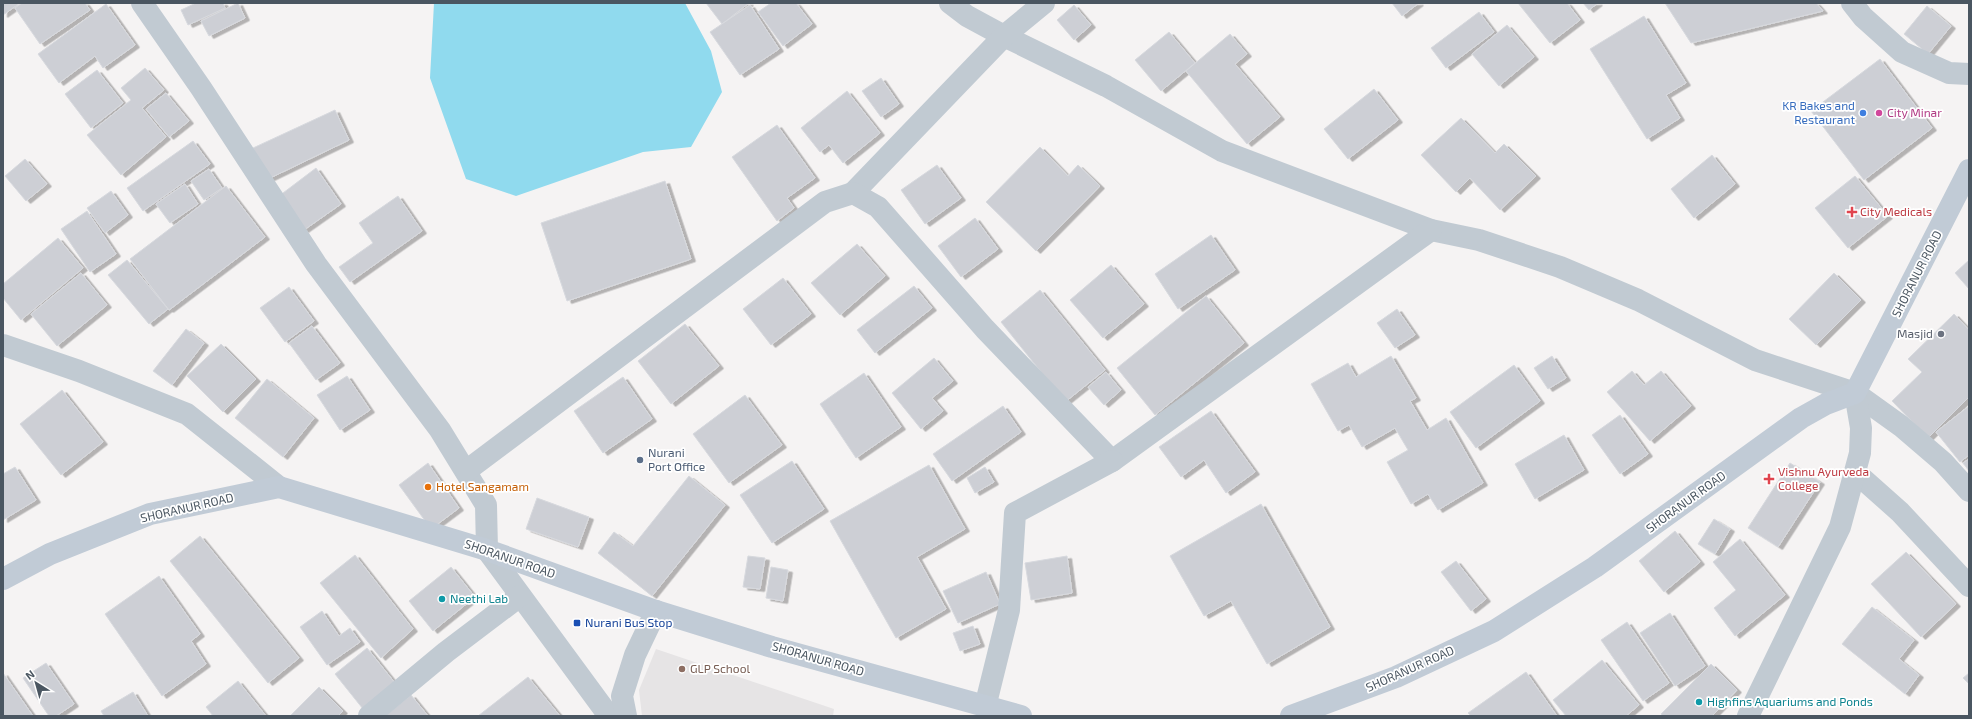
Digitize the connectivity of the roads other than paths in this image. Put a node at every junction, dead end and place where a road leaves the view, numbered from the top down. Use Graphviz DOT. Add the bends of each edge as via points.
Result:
graph roads {
  1 [pos="142,3"];
  2 [pos="950,3"];
  3 [pos="1044,3"];
  4 [pos="1852,3"];
  5 [pos="1004,36"];
  6 [pos="1969,74"];
  7 [pos="1969,170"];
  8 [pos="852,193"];
  9 [pos="1431,230"];
  10 [pos="5,348"];
  11 [pos="1855,393"];
  12 [pos="1112,462"];
  13 [pos="1857,462"];
  14 [pos="466,471"];
  15 [pos="279,487"];
  16 [pos="1969,491"];
  17 [pos="486,550"];
  18 [pos="3,579"];
  19 [pos="1969,586"];
  20 [pos="520,596"];
  21 [pos="656,611"];
  22 [pos="985,707"];
  23 [pos="369,716"];
  24 [pos="609,716"];
  25 [pos="626,716"];
  26 [pos="1021,716"];
  27 [pos="1290,716"];
  28 [pos="1748,716"];
  1 -- 14 [label="street" via="316,264 440,430"];
  2 -- 5 [label="street" via="967,16"];
  3 -- 5 [label="street"];
  4 -- 6 [label="street" via="1863,17 1902,52 1950,73"];
  5 -- 8 [label="street"];
  5 -- 9 [label="street" via="1106,86 1222,151"];
  7 -- 11 [label="main road, SHORANUR ROAD"];
  8 -- 12 [label="street" via="878,207 985,329"];
  8 -- 14 [label="street" via="825,202"];
  9 -- 11 [label="street" via="1478,240 1560,267 1638,300 1754,360"];
  9 -- 12 [label="street"];
  10 -- 15 [label="street" via="78,371 187,414"];
  11 -- 13 [label="street" via="1860,428"];
  11 -- 16 [label="street" via="1901,426 1943,462"];
  11 -- 27 [label="main road, SHORANUR ROAD" via="1826,404 1801,418 1595,568 1494,631 1396,678"];
  12 -- 22 [label="street" via="1015,513 1009,610"];
  13 -- 19 [label="street"];
  13 -- 28 [label="street" via="1840,527"];
  14 -- 17 [label="street" via="486,505"];
  15 -- 17 [label="main road, SHORANUR ROAD"];
  15 -- 18 [label="main road, SHORANUR ROAD" via="150,514 50,554"];
  17 -- 20 [label="street"];
  17 -- 21 [label="main road, SHORANUR ROAD"];
  20 -- 23 [label="street" via="446,652"];
  20 -- 24 [label="street"];
  21 -- 22 [label="main road, SHORANUR ROAD"];
  21 -- 25 [label="street" via="635,655 622,696"];
  22 -- 26 [label="main road, SHORANUR ROAD"];
}
